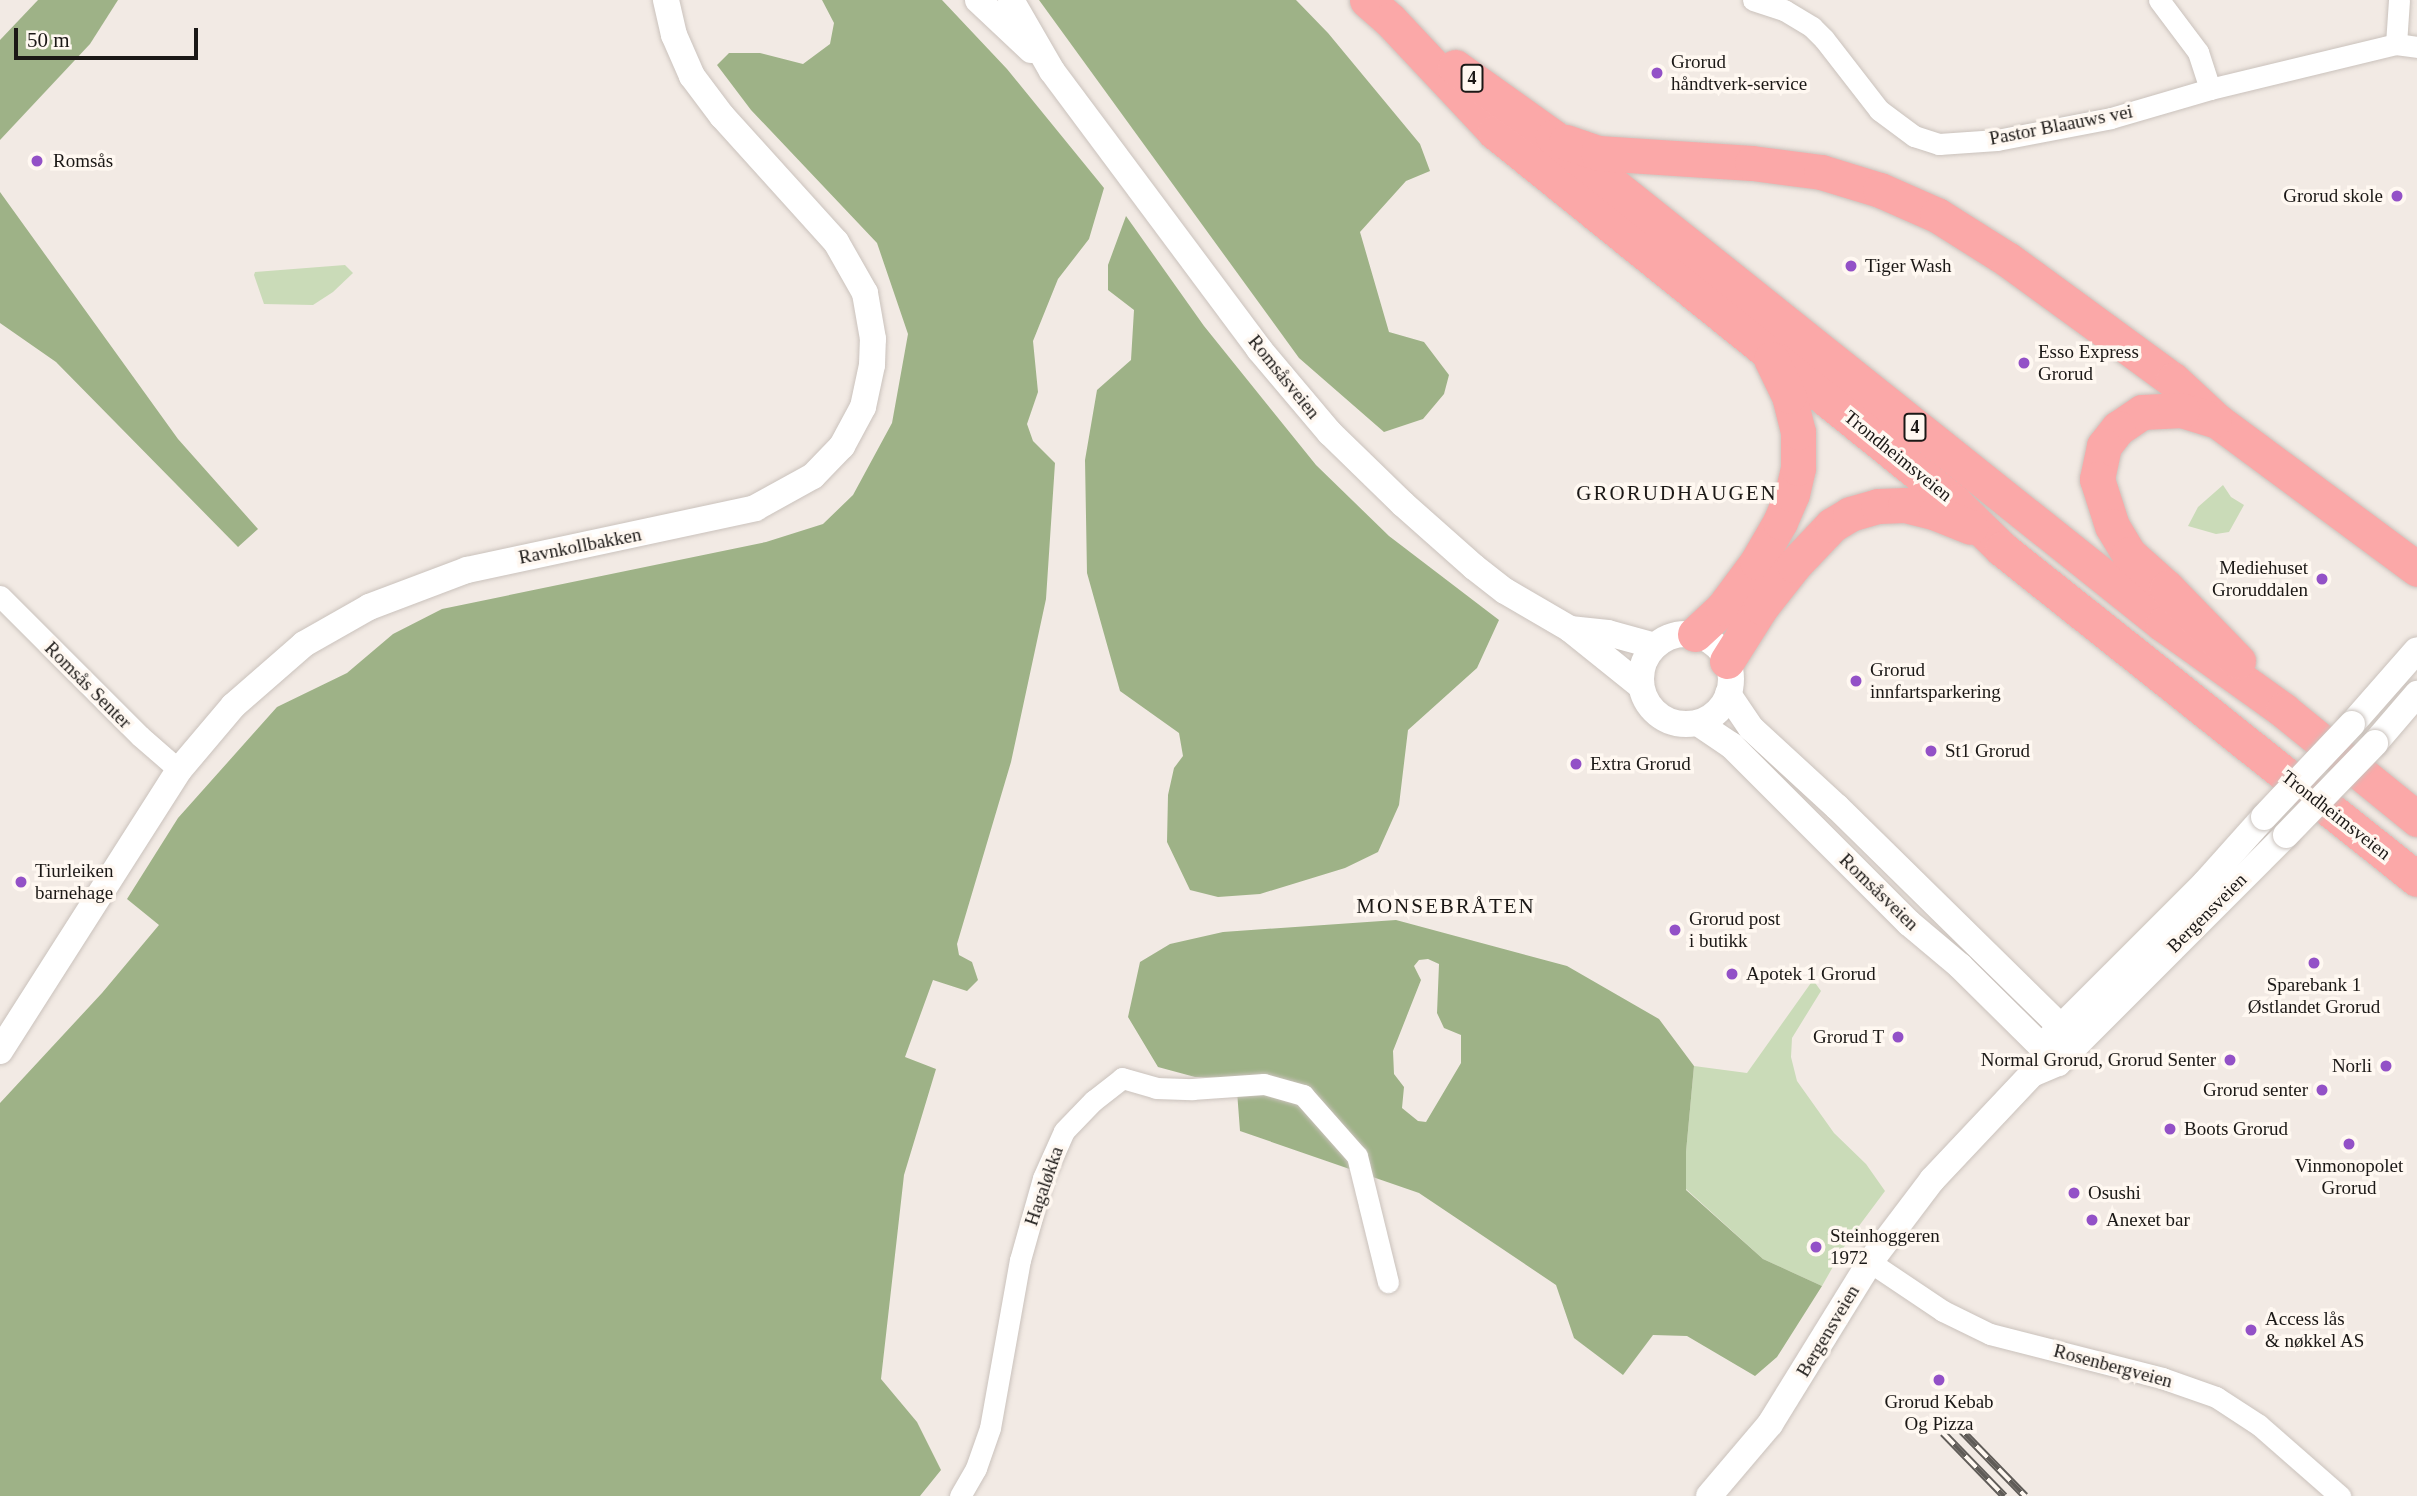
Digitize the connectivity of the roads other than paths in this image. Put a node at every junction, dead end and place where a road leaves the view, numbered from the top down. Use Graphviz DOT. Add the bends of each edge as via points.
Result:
graph roads {
  1 [pos="666,0"];
  2 [pos="978,0"];
  3 [pos="1011,0"];
  4 [pos="1754,0"];
  5 [pos="2159,0"];
  6 [pos="2399,0"];
  7 [pos="1378,10"];
  8 [pos="2407,46"];
  9 [pos="1052,71"];
  10 [pos="2210,89"];
  11 [pos="1553,137"];
  12 [pos="1766,349"];
  13 [pos="2216,420"];
  14 [pos="2002,548"];
  15 [pos="2417,569"];
  16 [pos="0,596"];
  17 [pos="1570,629"];
  18 [pos="1695,634"];
  19 [pos="1655,646"];
  20 [pos="2417,650"];
  21 [pos="1728,678"];
  22 [pos="1641,685"];
  23 [pos="2417,694"];
  24 [pos="2283,710"];
  25 [pos="1698,723"];
  26 [pos="179,770"];
  27 [pos="2417,819"];
  28 [pos="2417,879"];
  29 [pos="2070,1035"];
  30 [pos="0,1051"];
  31 [pos="2050,1055"];
  32 [pos="1870,1262"];
  33 [pos="1388,1282"];
  34 [pos="960,1496"];
  35 [pos="1709,1496"];
  36 [pos="2340,1496"];
  1 -- 26 [label="street, Ravnkollbakken" via="674,35 692,76 722,116 836,242 865,293 873,339 872,365 863,407 842,446 813,476 755,508 478,568 369,607 304,644 251,688"];
  2 -- 9 [label="street, Romsåsveien"];
  3 -- 9 [label="street, Romsåsveien"];
  4 -- 10 [label="street, Pastor Blaauws vei" via="1784,10 1812,27 1879,110 1914,136 1939,144 1997,140 2111,118"];
  5 -- 10 [label="street" via="2198,52"];
  6 -- 8 [label="street"];
  7 -- 11 [label="highway, Trondheimsveien / 4"];
  7 -- 12 [label="highway, Trondheimsveien / 4" via="1495,132"];
  8 -- 10 [label="street, Pastor Blaauws vei"];
  9 -- 17 [label="street, Romsåsveien" via="1259,349 1330,433 1474,567"];
  11 -- 13 [label="highway" via="1598,153 1808,170 1848,179 1912,203 2007,259 2172,380"];
  11 -- 24 [label="highway, Trondheimsveien / 4" via="2183,640"];
  12 -- 14 [label="highway, Trondheimsveien / 4" via="1954,502"];
  12 -- 18 [label="highway" via="1795,416 1798,468 1792,494 1770,543 1723,608"];
  13 -- 15 [label="highway"];
  13 -- 24 [label="highway" via="2152,409 2127,420 2099,456 2100,494 2129,554 2168,588"];
  14 -- 21 [label="highway" via="1948,517 1905,505 1850,513 1794,565 1761,607"];
  14 -- 28 [label="highway, Trondheimsveien / 4"];
  16 -- 26 [label="street, Romsås Senter"];
  17 -- 19 [label="street, Romsåsveien" via="1608,633"];
  17 -- 22 [label="street, Romsåsveien"];
  18 -- 19 [label="street" via="1673,635"];
  18 -- 21 [label="street" via="1714,644"];
  19 -- 22 [label="street" via="1643,664"];
  20 -- 29 [label="street, Bergensveien, bridge"];
  21 -- 25 [label="street" via="1712,715"];
  21 -- 29 [label="street, Romsåsveien" via="1751,728"];
  22 -- 25 [label="street" via="1645,699 1665,719"];
  23 -- 29 [label="street, Bergensveien, bridge" via="2286,835"];
  24 -- 27 [label="highway, Trondheimsveien / 4"];
  25 -- 31 [label="street, Romsåsveien" via="1731,745 1889,904"];
  26 -- 30 [label="street, Ravnkollbakken"];
  29 -- 31 [label="street, Bergensveien"];
  31 -- 32 [label="street, Bergensveien" via="1938,1173"];
  32 -- 35 [label="street, Bergensveien" via="1777,1413"];
  32 -- 36 [label="street, Rosenbergveien" via="1943,1311 1990,1334 2216,1396 2259,1425"];
  33 -- 34 [label="street, Hagaløkka" via="1357,1156 1303,1095 1264,1084 1168,1089 1122,1078 1064,1131 1043,1178 1020,1260 990,1428"];
}
